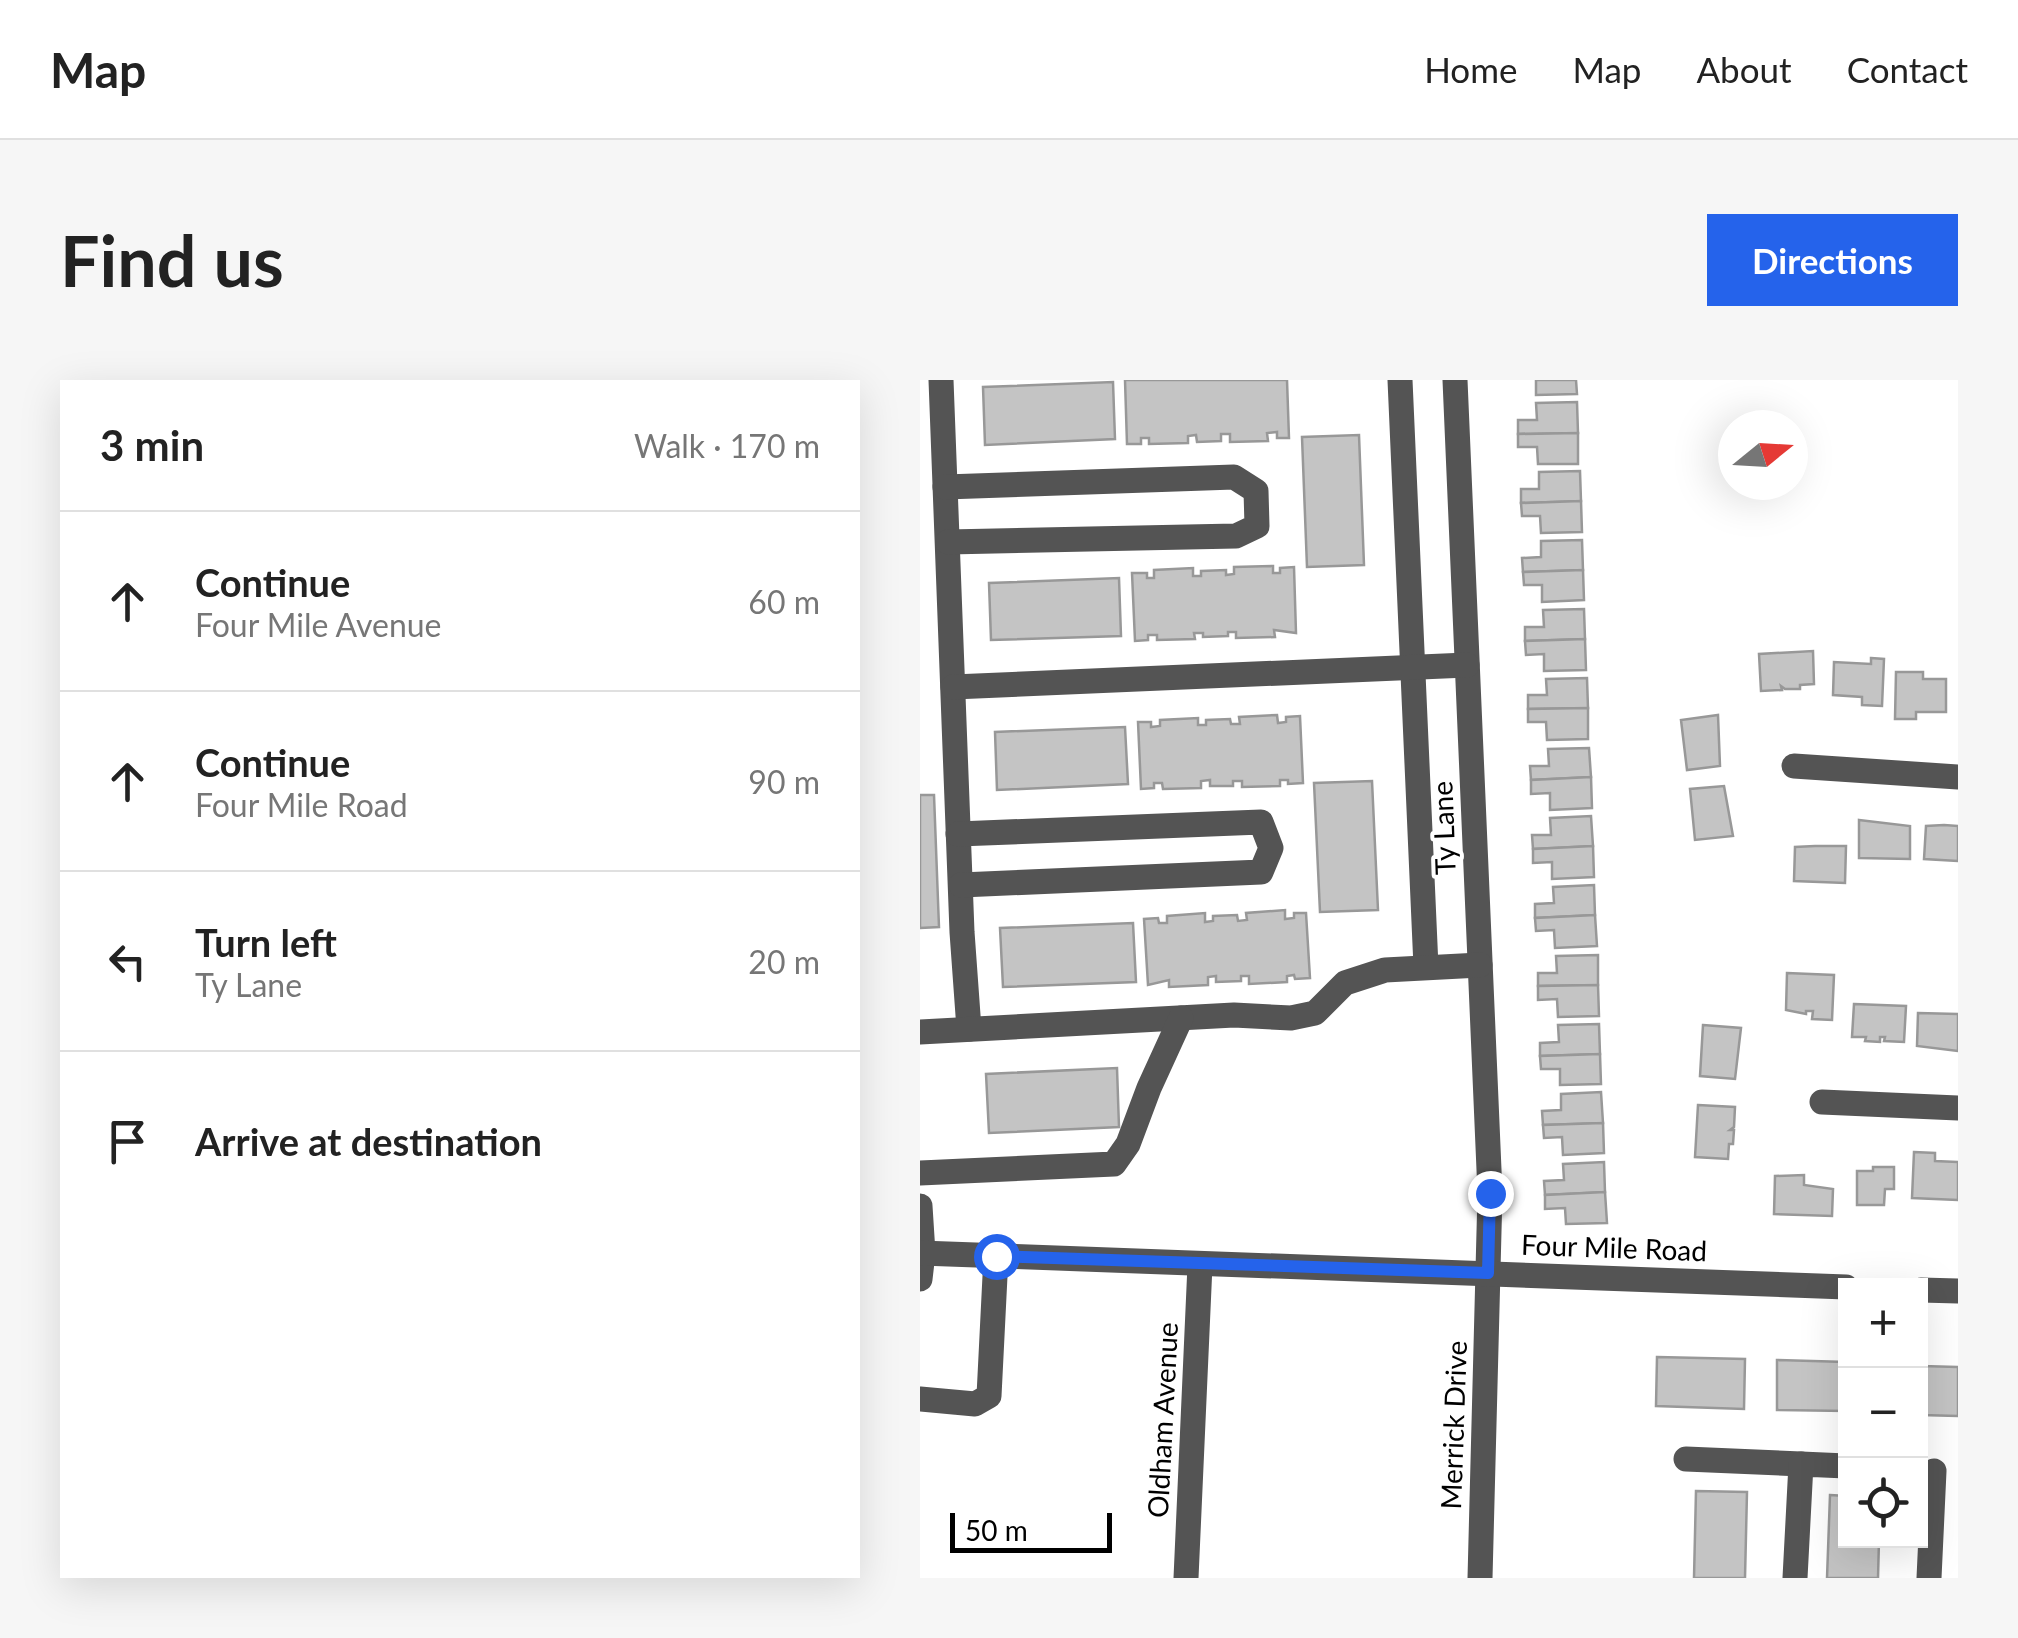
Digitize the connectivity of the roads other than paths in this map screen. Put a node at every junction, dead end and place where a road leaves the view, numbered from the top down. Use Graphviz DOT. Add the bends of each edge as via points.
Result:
graph roads {
  1 [pos="941,380"];
  2 [pos="1400,380"];
  3 [pos="1455,380"];
  4 [pos="945,487"];
  5 [pos="948,542"];
  6 [pos="1467,665"];
  7 [pos="1411,668"];
  8 [pos="953,687"];
  9 [pos="1794,766"];
  10 [pos="1958,777"];
  11 [pos="958,834"];
  12 [pos="961,886"];
  13 [pos="1480,965"];
  14 [pos="1426,967"];
  15 [pos="1181,1018"];
  16 [pos="969,1030"];
  17 [pos="920,1032"];
  18 [pos="1822,1102"];
  19 [pos="1958,1108"];
  20 [pos="920,1174"];
  21 [pos="920,1206"];
  22 [pos="996,1256"];
  23 [pos="921,1262"];
  24 [pos="1200,1265"];
  25 [pos="1488,1273"];
  26 [pos="1838,1287"];
  27 [pos="1928,1290"];
  28 [pos="1958,1292"];
  29 [pos="920,1399"];
  30 [pos="1686,1459"];
  31 [pos="1801,1464"];
  32 [pos="1838,1466"];
  33 [pos="1938,1470"];
  34 [pos="1186,1578"];
  35 [pos="1480,1578"];
  36 [pos="1795,1578"];
  37 [pos="1929,1578"];
  1 -- 4 [label="street"];
  2 -- 7 [label="street"];
  3 -- 6 [label="street, Ty Lane"];
  4 -- 5 [label="street"];
  4 -- 5 [label="street" via="1234,478 1256,491 1259,512 1257,526 1236,536"];
  5 -- 8 [label="street"];
  6 -- 7 [label="street"];
  6 -- 13 [label="street, Ty Lane"];
  7 -- 8 [label="street"];
  7 -- 14 [label="street"];
  8 -- 11 [label="street"];
  9 -- 10 [label="street"];
  11 -- 12 [label="street"];
  11 -- 12 [label="street" via="1261,822 1271,848 1260,872"];
  12 -- 16 [label="street"];
  13 -- 14 [label="street"];
  13 -- 25 [label="street, Ty Lane"];
  14 -- 15 [label="street" via="1385,970 1345,983 1315,1013"];
  15 -- 16 [label="street"];
  15 -- 20 [label="street" via="1114,1164"];
  16 -- 17 [label="street"];
  18 -- 19 [label="street"];
  21 -- 23 [label="street"];
  22 -- 23 [label="street, Four Mile Road"];
  22 -- 24 [label="street, Four Mile Road"];
  22 -- 29 [label="street" via="989,1396 975,1404"];
  24 -- 25 [label="street, Four Mile Road"];
  24 -- 34 [label="street, Oldham Avenue"];
  25 -- 26 [label="street, Four Mile Road"];
  25 -- 35 [label="street, Merrick Drive"];
  27 -- 28 [label="street"];
  30 -- 31 [label="street"];
  31 -- 32 [label="street"];
  31 -- 36 [label="street"];
  33 -- 37 [label="street"];
}
